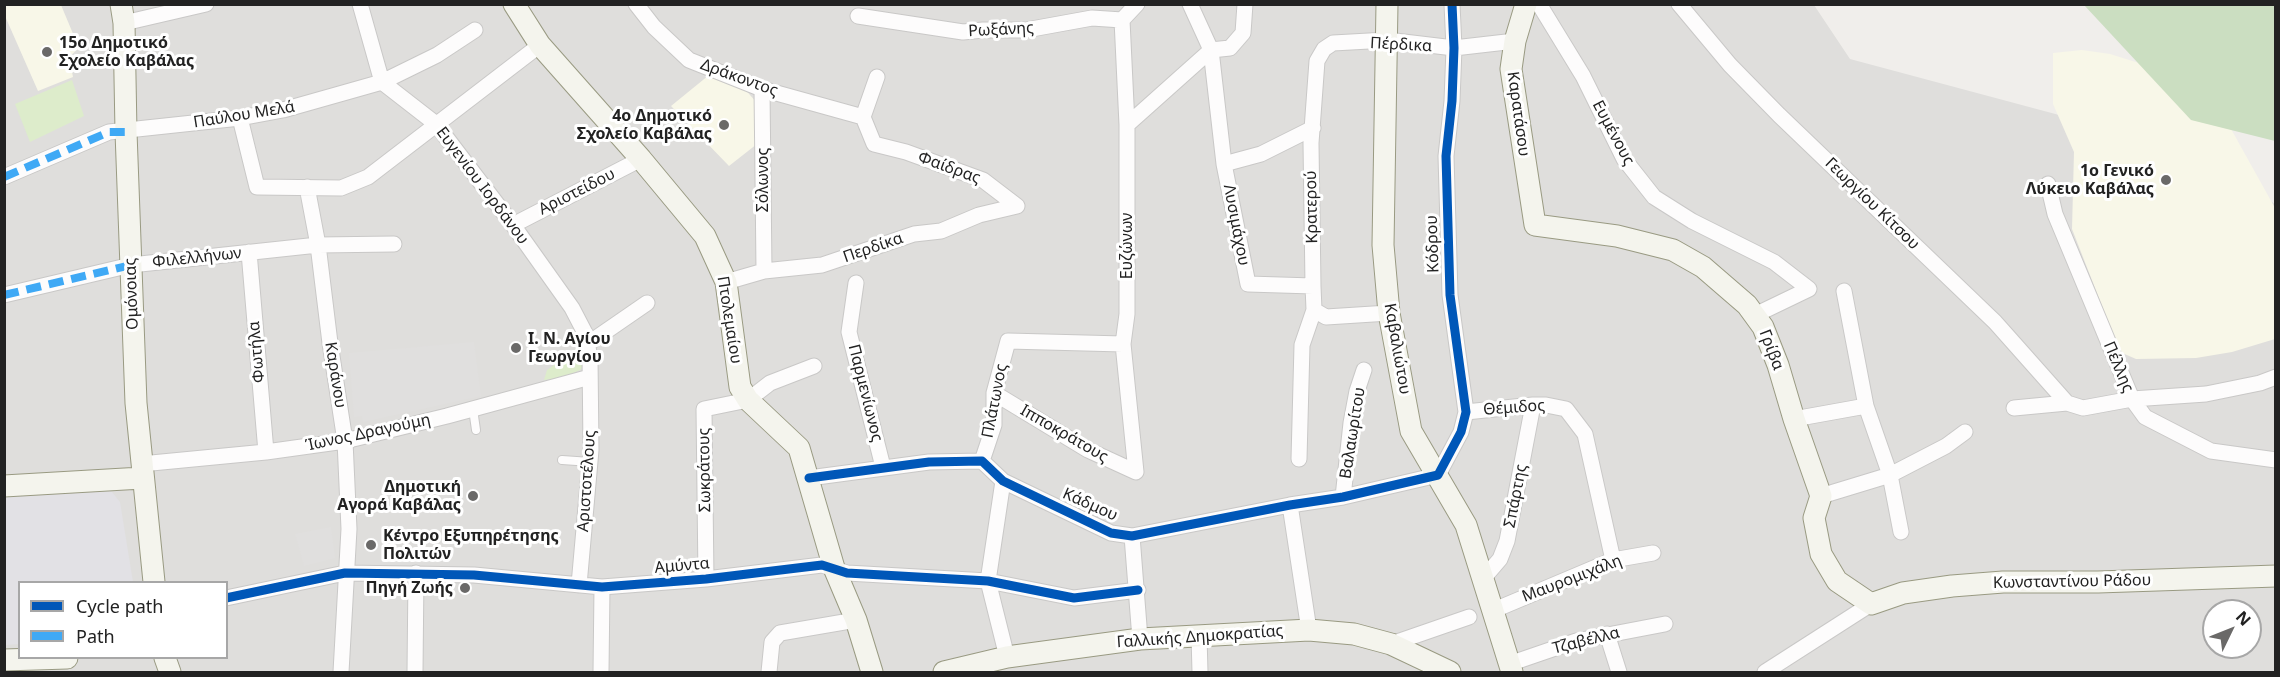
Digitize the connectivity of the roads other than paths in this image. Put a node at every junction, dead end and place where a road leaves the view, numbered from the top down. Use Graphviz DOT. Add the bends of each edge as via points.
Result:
graph roads {
  1 [pos="206,4"];
  2 [pos="360,4"];
  3 [pos="514,4"];
  4 [pos="636,4"];
  5 [pos="1137,4"];
  6 [pos="1190,4"];
  7 [pos="1245,4"];
  8 [pos="1388,4"];
  9 [pos="1452,4"];
  10 [pos="1526,4"];
  11 [pos="1539,4"];
  12 [pos="1679,4"];
  13 [pos="123,14"];
  14 [pos="858,16"];
  15 [pos="1122,20"];
  16 [pos="475,30"];
  17 [pos="1387,40"];
  18 [pos="1515,41"];
  19 [pos="540,45"];
  20 [pos="1454,48"];
  21 [pos="1324,49"];
  22 [pos="1211,50"];
  23 [pos="877,77"];
  24 [pos="382,82"];
  25 [pos="762,89"];
  26 [pos="863,117"];
  27 [pos="240,118"];
  28 [pos="436,124"];
  29 [pos="1127,125"];
  30 [pos="1313,128"];
  31 [pos="126,132"];
  32 [pos="641,159"];
  33 [pos="1224,164"];
  34 [pos="4,177"];
  35 [pos="2048,184"];
  36 [pos="307,187"];
  37 [pos="1017,206"];
  38 [pos="513,225"];
  39 [pos="1535,225"];
  40 [pos="394,244"];
  41 [pos="318,245"];
  42 [pos="249,252"];
  43 [pos="131,265"];
  44 [pos="764,272"];
  45 [pos="726,282"];
  46 [pos="856,283"];
  47 [pos="1313,286"];
  48 [pos="1844,291"];
  49 [pos="4,296"];
  50 [pos="647,303"];
  51 [pos="1314,310"];
  52 [pos="1389,313"];
  53 [pos="1755,315"];
  54 [pos="589,344"];
  55 [pos="1123,344"];
  56 [pos="814,366"];
  57 [pos="1364,370"];
  58 [pos="2276,377"];
  59 [pos="590,378"];
  60 [pos="994,393"];
  61 [pos="2132,399"];
  62 [pos="748,400"];
  63 [pos="2067,403"];
  64 [pos="1533,405"];
  65 [pos="1866,406"];
  66 [pos="2014,408"];
  67 [pos="473,409"];
  68 [pos="1466,412"];
  69 [pos="1794,419"];
  70 [pos="476,430"];
  71 [pos="1965,432"];
  72 [pos="345,441"];
  73 [pos="266,452"];
  74 [pos="1299,459"];
  75 [pos="562,460"];
  76 [pos="2276,460"];
  77 [pos="982,461"];
  78 [pos="591,462"];
  79 [pos="883,467"];
  80 [pos="142,471"];
  81 [pos="1137,472"];
  82 [pos="1438,475"];
  83 [pos="1890,475"];
  84 [pos="809,478"];
  85 [pos="1004,481"];
  86 [pos="4,486"];
  87 [pos="1821,496"];
  88 [pos="1343,497"];
  89 [pos="1290,505"];
  90 [pos="1901,532"];
  91 [pos="1132,536"];
  92 [pos="1653,553"];
  93 [pos="1613,560"];
  94 [pos="834,568"];
  95 [pos="345,573"];
  96 [pos="416,573"];
  97 [pos="2276,576"];
  98 [pos="706,579"];
  99 [pos="1482,580"];
  100 [pos="154,581"];
  101 [pos="988,581"];
  102 [pos="579,585"];
  103 [pos="602,587"];
  104 [pos="1138,590"];
  105 [pos="228,598"];
  106 [pos="1871,604"];
  107 [pos="1492,611"];
  108 [pos="1469,617"];
  109 [pos="856,620"];
  110 [pos="1665,624"];
  111 [pos="1309,630"];
  112 [pos="1607,634"];
  113 [pos="1200,636"];
  114 [pos="1140,639"];
  115 [pos="1391,645"];
  116 [pos="1007,657"];
  117 [pos="25,659"];
  118 [pos="4,660"];
  119 [pos="1510,668"];
  120 [pos="341,672"];
  121 [pos="415,672"];
  122 [pos="601,672"];
  123 [pos="769,672"];
  124 [pos="872,672"];
  125 [pos="944,672"];
  126 [pos="1200,672"];
  127 [pos="1450,672"];
  128 [pos="1619,672"];
  129 [pos="1766,672"];
  1 -- 13 [label="street"];
  2 -- 24 [label="street"];
  3 -- 19 [label="street, Πτολεμαίου"];
  4 -- 25 [label="street, Δράκοντος" via="689,60"];
  5 -- 15 [label="street"];
  6 -- 22 [label="street, Λυσιμάχου"];
  7 -- 22 [label="street" via="1243,33 1230,48"];
  8 -- 17 [label="street, Καβαλιώτου"];
  9 -- 20 [label="street, Κόδρου"];
  10 -- 18 [label="street, Καρατάσου"];
  11 -- 53 [label="street, Ευμένους" via="1583,76 1624,159 1654,197 1692,221 1774,262 1809,289"];
  12 -- 63 [label="street, Γεωργίου Κίτσου" via="1730,65 1995,322"];
  13 -- 31 [label="street, Ομόνοιας"];
  14 -- 15 [label="street, Ρωξάνης" via="963,32 1026,30 1092,18"];
  15 -- 29 [label="street, Ευζώνων"];
  16 -- 24 [label="street, Παύλου Μελά" via="437,55"];
  17 -- 20 [label="street, Πέρδικα"];
  17 -- 21 [label="street, Πέρδικα" via="1333,43"];
  17 -- 52 [label="street, Καβαλιώτου" via="1383,245"];
  18 -- 20 [label="street, Πέρδικα"];
  18 -- 39 [label="street, Καρατάσου" via="1511,69"];
  19 -- 28 [label="street"];
  19 -- 32 [label="street, Πτολεμαίου"];
  20 -- 68 [label="street, Κόδρου" via="1446,156 1450,295"];
  21 -- 30 [label="street, Κρατερού" via="1317,61"];
  22 -- 29 [label="street"];
  22 -- 33 [label="street, Λυσιμάχου"];
  23 -- 26 [label="street"];
  24 -- 27 [label="street, Παύλου Μελά"];
  24 -- 28 [label="street, Ευγενίου Ιορδάνου"];
  25 -- 26 [label="street, Δράκοντος"];
  25 -- 44 [label="street, Σόλωνος"];
  26 -- 37 [label="street, Φαίδρας" via="874,144 983,180"];
  27 -- 31 [label="street, Παύλου Μελά"];
  27 -- 36 [label="street" via="257,187"];
  28 -- 36 [label="street" via="368,177 341,188"];
  28 -- 38 [label="street, Ευγενίου Ιορδάνου"];
  29 -- 55 [label="street, Ευζώνων" via="1127,314"];
  30 -- 33 [label="street" via="1261,154"];
  30 -- 47 [label="street, Κρατερού"];
  31 -- 34 [label="street, Παύλου Μελά" via="110,132"];
  31 -- 43 [label="street, Ομόνοιας"];
  32 -- 38 [label="street, Αριστείδου"];
  32 -- 45 [label="street, Πτολεμαίου" via="705,236"];
  33 -- 47 [label="street, Λυσιμάχου" via="1248,284"];
  35 -- 61 [label="street, Πέλλης" via="2055,214"];
  36 -- 41 [label="street, Καράνου"];
  37 -- 44 [label="street, Περδίκα" via="979,215 940,231 914,234 822,265"];
  38 -- 54 [label="street, Ευγενίου Ιορδάνου" via="572,308"];
  39 -- 53 [label="street, Γρίβα" via="1617,236 1673,250 1703,267"];
  40 -- 41 [label="street, Φιλελλήνων"];
  41 -- 42 [label="street, Φιλελλήνων"];
  41 -- 72 [label="street, Καράνου"];
  42 -- 43 [label="street, Φιλελλήνων"];
  42 -- 73 [label="street, Φωτήλα"];
  43 -- 49 [label="street, Φιλελλήνων"];
  43 -- 80 [label="street, Ομόνοιας"];
  44 -- 45 [label="street, Περδίκα"];
  45 -- 62 [label="street, Πτολεμαίου" via="740,387"];
  46 -- 79 [label="street, Παρμενίωνος" via="849,332"];
  47 -- 51 [label="street"];
  48 -- 65 [label="street"];
  50 -- 54 [label="street"];
  51 -- 52 [label="street" via="1326,317"];
  51 -- 74 [label="street" via="1302,345"];
  52 -- 82 [label="street, Καβαλιώτου" via="1411,430"];
  53 -- 69 [label="street, Γρίβα" via="1778,365"];
  54 -- 59 [label="street, Αριστοτέλους"];
  55 -- 60 [label="street, Πλάτωνος" via="1008,341"];
  55 -- 81 [label="street, Ευζώνων"];
  56 -- 62 [label="street, Σωκράτους" via="770,383"];
  57 -- 88 [label="street, Βαλαωρίτου" via="1351,423"];
  58 -- 61 [label="street" via="2205,394"];
  59 -- 67 [label="street, Ίωνος Δραγούμη"];
  59 -- 78 [label="street, Αριστοτέλους"];
  60 -- 77 [label="street, Πλάτωνος" via="994,425"];
  60 -- 81 [label="street, Ιπποκράτους" via="1088,450"];
  61 -- 63 [label="street" via="2084,408"];
  61 -- 76 [label="street, Πέλλης" via="2145,417 2211,451"];
  62 -- 84 [label="street, Πτολεμαίου" via="799,448"];
  62 -- 98 [label="street, Σωκράτους" via="704,409"];
  63 -- 66 [label="street"];
  64 -- 68 [label="street, Θέμιδος"];
  64 -- 93 [label="street, Θέμιδος" via="1566,409 1585,434"];
  64 -- 99 [label="street, Σπάρτης" via="1507,541 1500,559"];
  65 -- 69 [label="street"];
  65 -- 83 [label="street"];
  67 -- 70 [label="lane"];
  67 -- 72 [label="street, Ίωνος Δραγούμη"];
  68 -- 82 [label="street, Κόδρου" via="1461,432"];
  69 -- 87 [label="street, Γρίβα"];
  71 -- 83 [label="street" via="1946,447"];
  72 -- 73 [label="street, Ίωνος Δραγούμη"];
  72 -- 95 [label="street, Καράνου" via="349,529"];
  73 -- 80 [label="street, Ίωνος Δραγούμη"];
  75 -- 78 [label="lane"];
  77 -- 79 [label="street"];
  77 -- 85 [label="street, Κάδμου"];
  78 -- 102 [label="street, Αριστοτέλους"];
  79 -- 84 [label="street"];
  80 -- 86 [label="street, Ίωνος Δραγούμη"];
  80 -- 100 [label="street, Ομόνοιας"];
  82 -- 88 [label="street, Κάδμου"];
  82 -- 99 [label="street, Καβαλιώτου" via="1466,525"];
  83 -- 87 [label="street"];
  83 -- 90 [label="street"];
  84 -- 94 [label="street, Πτολεμαίου"];
  85 -- 91 [label="street, Κάδμου" via="1111,533"];
  85 -- 101 [label="street"];
  87 -- 106 [label="street" via="1814,518 1821,554 1837,581"];
  88 -- 89 [label="street, Κάδμου"];
  89 -- 91 [label="street, Κάδμου"];
  89 -- 111 [label="street"];
  91 -- 104 [label="street"];
  92 -- 93 [label="street, Μαυρομιχάλη"];
  93 -- 107 [label="street, Μαυρομιχάλη"];
  94 -- 98 [label="street, Αμύντα" via="822,565"];
  94 -- 101 [label="street, Αμύντα" via="847,573"];
  94 -- 109 [label="street, Πτολεμαίου"];
  95 -- 96 [label="street, Αμύντα"];
  95 -- 105 [label="street, Αμύντα"];
  95 -- 120 [label="street, Καράνου"];
  96 -- 102 [label="street, Αμύντα"];
  96 -- 121 [label="street"];
  97 -- 106 [label="street, Κωνσταντίνου Ράδου" via="1962,585 1904,593"];
  98 -- 103 [label="street, Αμύντα"];
  99 -- 107 [label="street, Καβαλιώτου"];
  101 -- 104 [label="street, Αμύντα" via="1074,598"];
  101 -- 116 [label="street"];
  102 -- 103 [label="street, Αμύντα"];
  103 -- 122 [label="street"];
  104 -- 114 [label="street"];
  106 -- 129 [label="street"];
  107 -- 119 [label="street, Καβαλιώτου"];
  108 -- 115 [label="street"];
  109 -- 123 [label="street" via="780,633 772,642"];
  109 -- 124 [label="street, Πτολεμαίου"];
  110 -- 112 [label="street, Τζαβέλλα"];
  111 -- 113 [label="street, Γαλλικής Δημοκρατίας"];
  111 -- 115 [label="street, Γαλλικής Δημοκρατίας" via="1353,634"];
  112 -- 119 [label="street, Τζαβέλλα" via="1576,641"];
  112 -- 128 [label="street"];
  113 -- 114 [label="street, Γαλλικής Δημοκρατίας"];
  113 -- 126 [label="street"];
  114 -- 116 [label="street, Γαλλικής Δημοκρατίας"];
  115 -- 127 [label="street, Γαλλικής Δημοκρατίας"];
  116 -- 125 [label="street, Γαλλικής Δημοκρατίας"];
  117 -- 118 [label="street"];
}
